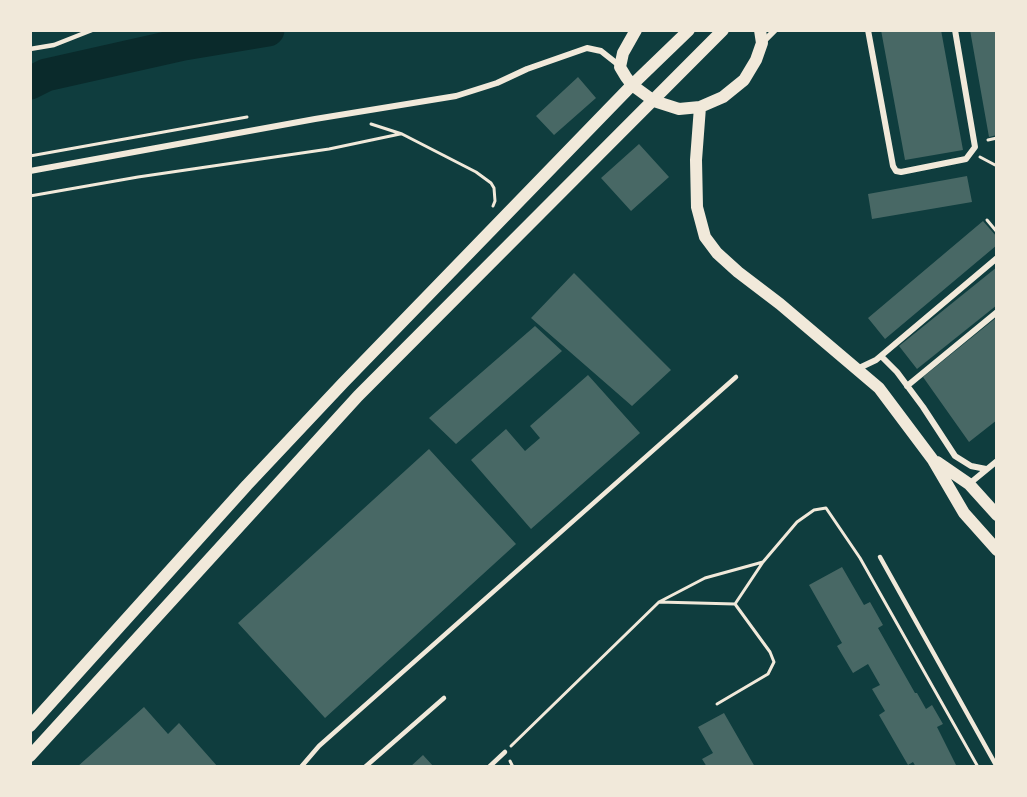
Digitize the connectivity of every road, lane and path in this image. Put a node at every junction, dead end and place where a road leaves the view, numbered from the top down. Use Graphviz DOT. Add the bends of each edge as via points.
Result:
graph roads {
  1 [pos="92,30"];
  2 [pos="636,30"];
  3 [pos="689,30"];
  4 [pos="723,30"];
  5 [pos="760,30"];
  6 [pos="775,30"];
  7 [pos="868,30"];
  8 [pos="955,30"];
  9 [pos="762,43"];
  10 [pos="30,49"];
  11 [pos="620,67"];
  12 [pos="632,85"];
  13 [pos="654,101"];
  14 [pos="700,107"];
  15 [pos="254,116"];
  16 [pos="371,124"];
  17 [pos="402,134"];
  18 [pos="997,138"];
  19 [pos="988,140"];
  20 [pos="30,156"];
  21 [pos="30,171"];
  22 [pos="495,194"];
  23 [pos="30,196"];
  24 [pos="987,220"];
  25 [pos="997,232"];
  26 [pos="997,258"];
  27 [pos="997,312"];
  28 [pos="881,356"];
  29 [pos="857,369"];
  30 [pos="736,377"];
  31 [pos="907,386"];
  32 [pos="933,460"];
  33 [pos="997,461"];
  34 [pos="986,469"];
  35 [pos="969,484"];
  36 [pos="997,514"];
  37 [pos="997,550"];
  38 [pos="880,557"];
  39 [pos="763,562"];
  40 [pos="658,602"];
  41 [pos="735,604"];
  42 [pos="444,698"];
  43 [pos="717,704"];
  44 [pos="30,726"];
  45 [pos="505,752"];
  46 [pos="30,756"];
  47 [pos="301,767"];
  48 [pos="365,767"];
  49 [pos="489,767"];
  50 [pos="978,767"];
  51 [pos="996,767"];
  1 -- 10 [label="lane" via="54,45"];
  2 -- 11 [label="main road"];
  3 -- 12 [label="main road"];
  4 -- 13 [label="main road"];
  5 -- 9 [label="main road"];
  6 -- 9 [label="street"];
  7 -- 8 [label="street" via="890,167 901,172 966,159 975,147"];
  9 -- 14 [label="main road" via="744,80 723,98"];
  11 -- 12 [label="main road"];
  11 -- 21 [label="street" via="601,51 587,48 456,96"];
  12 -- 13 [label="main road"];
  12 -- 44 [label="main road" via="287,442"];
  13 -- 14 [label="main road" via="679,108"];
  13 -- 46 [label="main road" via="358,396"];
  14 -- 29 [label="main road" via="697,207 705,237 738,272"];
  15 -- 20 [label="path"];
  16 -- 17 [label="path"];
  17 -- 22 [label="path" via="476,172 491,183"];
  17 -- 23 [label="path"];
  18 -- 19 [label="path"];
  24 -- 25 [label="path"];
  26 -- 28 [label="street"];
  27 -- 31 [label="street"];
  28 -- 29 [label="street"];
  28 -- 31 [label="street"];
  29 -- 32 [label="main road" via="879,388"];
  30 -- 47 [label="lane" via="319,746"];
  31 -- 34 [label="street" via="956,456 971,466"];
  32 -- 35 [label="main road"];
  32 -- 37 [label="main road" via="964,513"];
  33 -- 34 [label="street"];
  34 -- 35 [label="street"];
  35 -- 36 [label="main road"];
  38 -- 51 [label="lane"];
  39 -- 40 [label="path" via="705,578"];
  39 -- 41 [label="path"];
  39 -- 50 [label="path" via="797,522 814,510 826,508 860,558"];
  40 -- 41 [label="path"];
  40 -- 45 [label="path"];
  41 -- 43 [label="path" via="774,662 768,674"];
  42 -- 48 [label="lane"];
  45 -- 49 [label="lane"];
}
